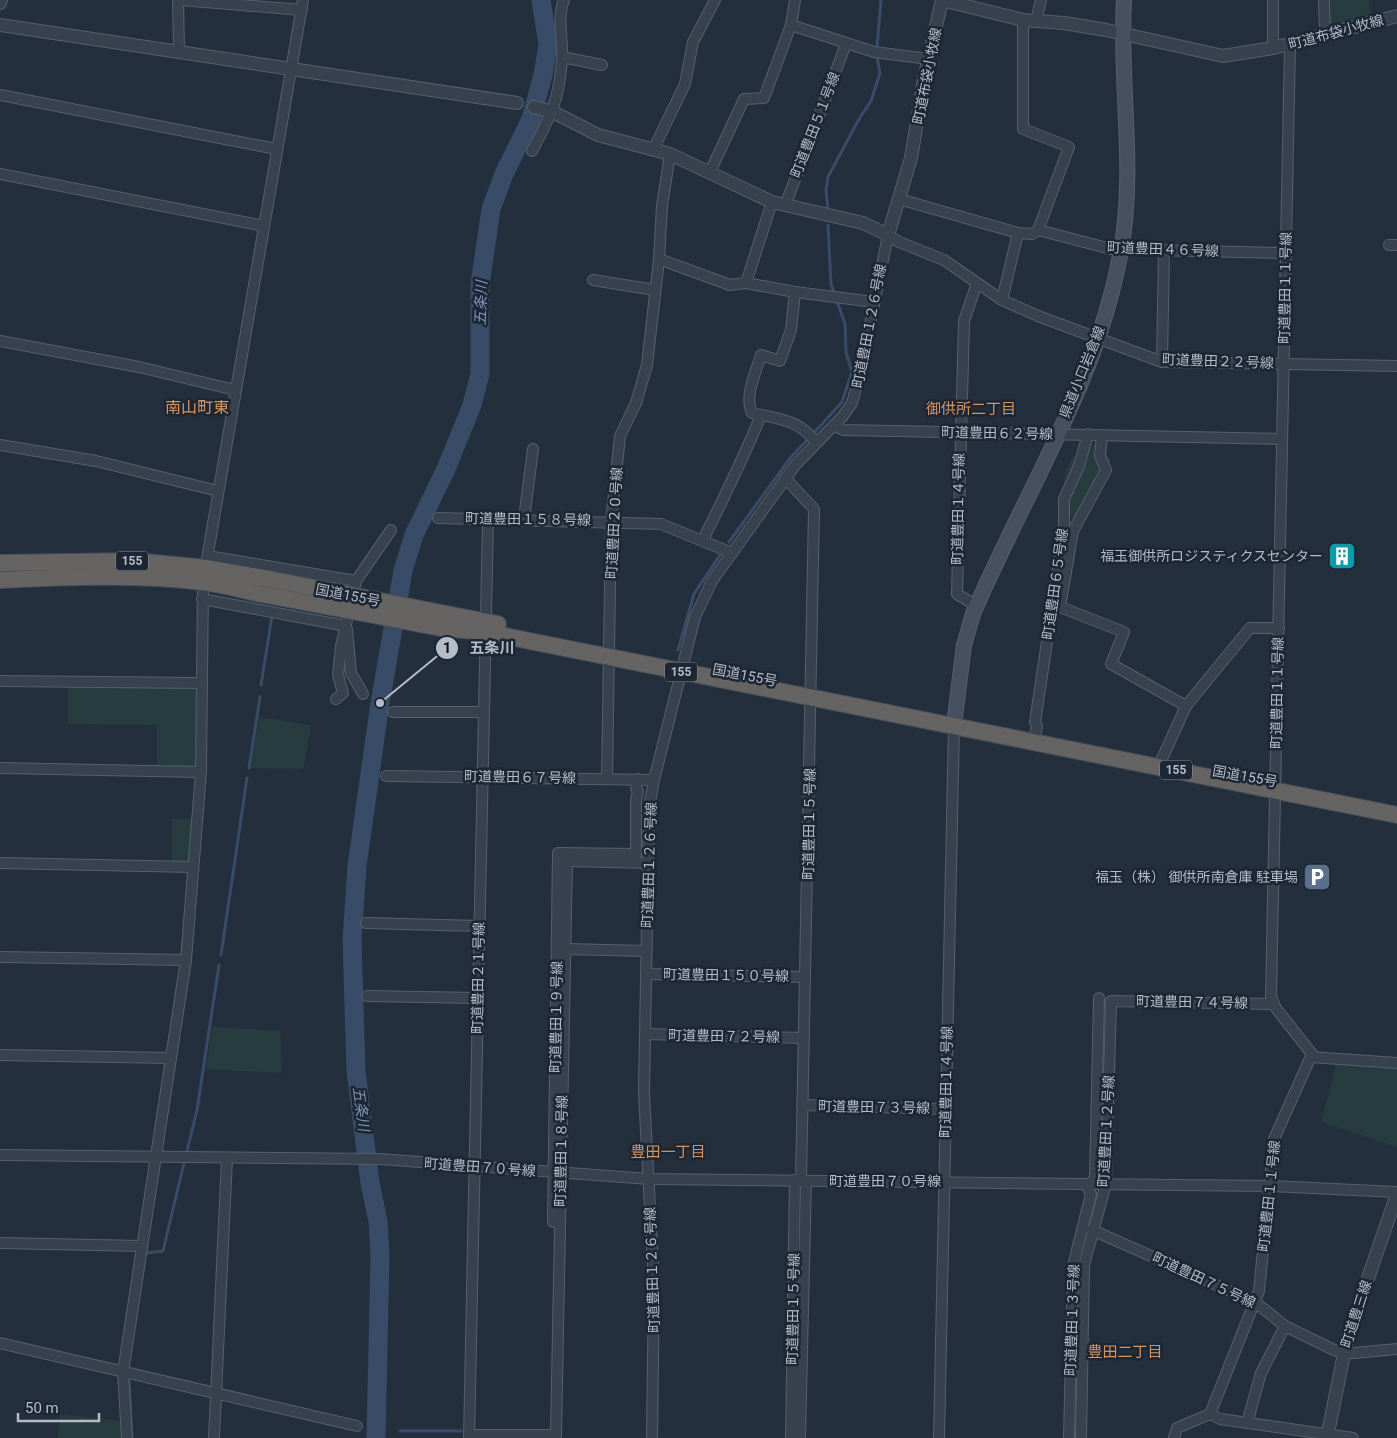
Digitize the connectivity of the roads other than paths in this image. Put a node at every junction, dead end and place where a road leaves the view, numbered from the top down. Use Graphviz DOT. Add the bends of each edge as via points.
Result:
graph roads {
  1 [pos="179,0"];
  2 [pos="564,0"];
  3 [pos="715,0"];
  4 [pos="795,0"];
  5 [pos="942,0"];
  6 [pos="1042,0"];
  7 [pos="1124,0"];
  8 [pos="1272,0"];
  9 [pos="1324,0"];
  10 [pos="302,5"];
  11 [pos="1397,16"];
  12 [pos="1030,21"];
  13 [pos="0,24"];
  14 [pos="791,25"];
  15 [pos="1122,34"];
  16 [pos="1325,35"];
  17 [pos="846,44"];
  18 [pos="1290,44"];
  19 [pos="1274,48"];
  20 [pos="179,51"];
  21 [pos="562,57"];
  22 [pos="928,58"];
  23 [pos="602,65"];
  24 [pos="290,69"];
  25 [pos="0,95"];
  26 [pos="517,103"];
  27 [pos="534,107"];
  28 [pos="551,112"];
  29 [pos="654,148"];
  30 [pos="276,149"];
  31 [pos="532,151"];
  32 [pos="670,154"];
  33 [pos="710,172"];
  34 [pos="0,174"];
  35 [pos="898,199"];
  36 [pos="772,202"];
  37 [pos="785,206"];
  38 [pos="264,226"];
  39 [pos="1038,230"];
  40 [pos="1018,233"];
  41 [pos="888,235"];
  42 [pos="1121,250"];
  43 [pos="1164,250"];
  44 [pos="1286,253"];
  45 [pos="659,259"];
  46 [pos="593,280"];
  47 [pos="746,283"];
  48 [pos="977,284"];
  49 [pos="655,290"];
  50 [pos="795,292"];
  51 [pos="1002,300"];
  52 [pos="874,302"];
  53 [pos="1098,338"];
  54 [pos="0,341"];
  55 [pos="1162,362"];
  56 [pos="1284,364"];
  57 [pos="1397,366"];
  58 [pos="235,390"];
  59 [pos="761,415"];
  60 [pos="834,425"];
  61 [pos="960,432"];
  62 [pos="1057,434"];
  63 [pos="1088,434"];
  64 [pos="1102,435"];
  65 [pos="1282,439"];
  66 [pos="816,442"];
  67 [pos="0,445"];
  68 [pos="533,449"];
  69 [pos="785,478"];
  70 [pos="218,491"];
  71 [pos="438,518"];
  72 [pos="488,518"];
  73 [pos="524,519"];
  74 [pos="611,521"];
  75 [pos="391,530"];
  76 [pos="703,540"];
  77 [pos="732,553"];
  78 [pos="0,563"];
  79 [pos="206,568"];
  80 [pos="0,580"];
  81 [pos="356,581"];
  82 [pos="202,599"];
  83 [pos="976,606"];
  84 [pos="1056,606"];
  85 [pos="346,626"];
  86 [pos="485,627"];
  87 [pos="1279,628"];
  88 [pos="610,653"];
  89 [pos="682,668"];
  90 [pos="0,681"];
  91 [pos="202,683"];
  92 [pos="812,693"];
  93 [pos="363,694"];
  94 [pos="336,699"];
  95 [pos="1186,706"];
  96 [pos="393,712"];
  97 [pos="483,712"];
  98 [pos="955,723"];
  99 [pos="1035,736"];
  100 [pos="1161,761"];
  101 [pos="0,768"];
  102 [pos="201,772"];
  103 [pos="386,776"];
  104 [pos="482,777"];
  105 [pos="608,778"];
  106 [pos="638,779"];
  107 [pos="654,780"];
  108 [pos="1275,785"];
  109 [pos="1397,807"];
  110 [pos="1397,815"];
  111 [pos="0,862"];
  112 [pos="648,863"];
  113 [pos="193,867"];
  114 [pos="366,923"];
  115 [pos="479,926"];
  116 [pos="565,949"];
  117 [pos="646,951"];
  118 [pos="0,957"];
  119 [pos="186,960"];
  120 [pos="646,974"];
  121 [pos="805,977"];
  122 [pos="367,996"];
  123 [pos="477,998"];
  124 [pos="1099,998"];
  125 [pos="1111,1000"];
  126 [pos="1274,1004"];
  127 [pos="645,1034"];
  128 [pos="804,1038"];
  129 [pos="0,1055"];
  130 [pos="1312,1057"];
  131 [pos="171,1058"];
  132 [pos="1397,1063"];
  133 [pos="802,1105"];
  134 [pos="946,1108"];
  135 [pos="0,1155"];
  136 [pos="155,1157"];
  137 [pos="227,1158"];
  138 [pos="474,1167"];
  139 [pos="556,1172"];
  140 [pos="649,1179"];
  141 [pos="800,1180"];
  142 [pos="944,1182"];
  143 [pos="1091,1183"];
  144 [pos="1106,1184"];
  145 [pos="1270,1186"];
  146 [pos="1397,1193"];
  147 [pos="1092,1230"];
  148 [pos="0,1243"];
  149 [pos="142,1246"];
  150 [pos="1254,1302"];
  151 [pos="1285,1326"];
  152 [pos="0,1343"];
  153 [pos="1397,1349"];
  154 [pos="1343,1353"];
  155 [pos="123,1372"];
  156 [pos="216,1393"];
  157 [pos="1210,1414"];
  158 [pos="1247,1423"];
  159 [pos="549,1425"];
  160 [pos="357,1426"];
  161 [pos="469,1436"];
  162 [pos="1327,1436"];
  163 [pos="127,1438"];
  164 [pos="214,1438"];
  165 [pos="652,1438"];
  166 [pos="791,1438"];
  167 [pos="800,1438"];
  168 [pos="939,1438"];
  169 [pos="1069,1438"];
  170 [pos="1081,1438"];
  171 [pos="1174,1438"];
  172 [pos="1353,1438"];
  1 -- 10 [label="street"];
  1 -- 20 [label="street"];
  2 -- 21 [label="street" via="561,7"];
  3 -- 29 [label="street" via="693,42 685,84"];
  4 -- 14 [label="street"];
  5 -- 12 [label="street, 町道布袋小牧線"];
  5 -- 22 [label="street, 町道布袋小牧線"];
  6 -- 12 [label="street"];
  7 -- 15 [label="main road, 県道小口岩倉線"];
  8 -- 19 [label="street"];
  9 -- 16 [label="street"];
  10 -- 24 [label="street"];
  11 -- 16 [label="street, 町道布袋小牧線"];
  12 -- 15 [label="street, 町道布袋小牧線" via="1064,23"];
  12 -- 39 [label="street" via="1023,129 1069,147"];
  13 -- 20 [label="street"];
  14 -- 17 [label="street"];
  14 -- 33 [label="street" via="764,98 744,99"];
  15 -- 19 [label="street, 町道布袋小牧線" via="1223,56"];
  15 -- 42 [label="main road, 県道小口岩倉線" via="1128,161"];
  16 -- 18 [label="street, 町道布袋小牧線"];
  17 -- 22 [label="street" via="874,52"];
  17 -- 37 [label="street, 町道豊田５１号線"];
  18 -- 19 [label="street, 町道布袋小牧線"];
  18 -- 44 [label="street, 町道豊田１１号線"];
  20 -- 24 [label="street"];
  21 -- 23 [label="street"];
  21 -- 28 [label="street" via="559,92"];
  22 -- 35 [label="street, 町道布袋小牧線" via="911,158"];
  24 -- 26 [label="street"];
  24 -- 30 [label="street"];
  25 -- 30 [label="street"];
  26 -- 27 [label="street"];
  27 -- 28 [label="street"];
  28 -- 29 [label="street" via="598,135"];
  28 -- 31 [label="street"];
  29 -- 32 [label="street"];
  30 -- 38 [label="street"];
  32 -- 33 [label="street"];
  32 -- 45 [label="street, 町道豊田２０号線" via="662,206"];
  33 -- 36 [label="street"];
  34 -- 38 [label="street"];
  35 -- 40 [label="street, 町道豊田４６号線"];
  35 -- 41 [label="street, 町道布袋小牧線"];
  36 -- 37 [label="street"];
  36 -- 47 [label="street"];
  37 -- 41 [label="street" via="863,223"];
  38 -- 58 [label="street"];
  39 -- 40 [label="street, 町道豊田４６号線" via="1032,234"];
  39 -- 42 [label="street, 町道豊田４６号線"];
  40 -- 51 [label="street"];
  41 -- 48 [label="street, 町道豊田２２号線" via="944,260"];
  41 -- 52 [label="street, 町道豊田１２６号線"];
  42 -- 43 [label="street, 町道豊田４６号線"];
  42 -- 53 [label="main road, 県道小口岩倉線"];
  43 -- 44 [label="street, 町道豊田４６号線"];
  43 -- 55 [label="street"];
  44 -- 56 [label="street, 町道豊田１１号線"];
  45 -- 47 [label="street" via="730,286"];
  45 -- 49 [label="street, 町道豊田２０号線"];
  46 -- 49 [label="street"];
  47 -- 50 [label="street"];
  48 -- 51 [label="street, 町道豊田２２号線"];
  48 -- 61 [label="street, 町道豊田１４号線" via="964,321"];
  49 -- 74 [label="street, 町道豊田２０号線" via="641,388 620,436"];
  50 -- 52 [label="street"];
  50 -- 59 [label="street" via="791,330 780,361 761,355 756,370 749,407 752,413"];
  51 -- 53 [label="street, 町道豊田２２号線"];
  52 -- 60 [label="street, 町道豊田１２６号線" via="855,396 848,410"];
  53 -- 55 [label="street, 町道豊田２２号線"];
  53 -- 62 [label="main road, 県道小口岩倉線"];
  54 -- 58 [label="street" via="140,367"];
  55 -- 56 [label="street, 町道豊田２２号線"];
  56 -- 57 [label="street, 町道豊田２２号線"];
  56 -- 65 [label="street, 町道豊田１１号線"];
  58 -- 70 [label="street"];
  59 -- 66 [label="street" via="802,427"];
  59 -- 76 [label="street" via="743,462 732,477"];
  60 -- 61 [label="street, 町道豊田６２号線" via="843,430"];
  60 -- 66 [label="street, 町道豊田１２６号線"];
  61 -- 62 [label="street, 町道豊田６２号線"];
  61 -- 83 [label="street, 町道豊田１４号線" via="957,594"];
  62 -- 63 [label="street, 町道豊田６２号線"];
  62 -- 83 [label="main road, 県道小口岩倉線"];
  63 -- 64 [label="street, 町道豊田６２号線"];
  63 -- 84 [label="street, 町道豊田６５号線" via="1064,500"];
  64 -- 65 [label="street, 町道豊田６２号線"];
  64 -- 84 [label="street" via="1100,456 1106,470 1073,531"];
  65 -- 87 [label="street, 町道豊田１１号線"];
  66 -- 69 [label="street, 町道豊田１２６号線"];
  67 -- 70 [label="street" via="96,462"];
  68 -- 73 [label="street"];
  69 -- 77 [label="street, 町道豊田１２６号線"];
  69 -- 92 [label="street, 町道豊田１５号線" via="814,510"];
  70 -- 79 [label="street"];
  71 -- 72 [label="street, 町道豊田１５８号線"];
  72 -- 73 [label="street, 町道豊田１５８号線"];
  72 -- 86 [label="street, 町道豊田２１号線"];
  73 -- 74 [label="street, 町道豊田１５８号線"];
  74 -- 76 [label="street, 町道豊田１５８号線" via="661,524"];
  74 -- 88 [label="street, 町道豊田２０号線"];
  75 -- 81 [label="street"];
  76 -- 77 [label="street, 町道豊田１５８号線"];
  77 -- 89 [label="street, 町道豊田１２６号線" via="702,600"];
  78 -- 79 [label="highway, 国道155号 / 155" via="134,560"];
  79 -- 80 [label="highway, 国道155号 / 155" via="124,577"];
  79 -- 81 [label="street"];
  79 -- 82 [label="street"];
  79 -- 86 [label="highway, 国道155号 / 155, bridge" via="262,586 408,614 441,628"];
  81 -- 85 [label="street"];
  82 -- 85 [label="street"];
  82 -- 91 [label="street"];
  83 -- 98 [label="main road, 県道小口岩倉線" via="964,645"];
  84 -- 95 [label="street" via="1124,632 1111,664"];
  84 -- 99 [label="street, 町道豊田６５号線"];
  85 -- 93 [label="street" via="351,673"];
  85 -- 94 [label="street" via="338,676 342,693"];
  86 -- 88 [label="highway, 国道155号 / 155"];
  86 -- 97 [label="street, 町道豊田２１号線"];
  87 -- 95 [label="street" via="1250,628"];
  87 -- 108 [label="street, 町道豊田１１号線"];
  88 -- 89 [label="highway, 国道155号 / 155"];
  88 -- 105 [label="street, 町道豊田２０号線"];
  89 -- 92 [label="highway, 国道155号 / 155"];
  89 -- 107 [label="street, 町道豊田１２６号線"];
  90 -- 91 [label="street"];
  91 -- 102 [label="street"];
  92 -- 98 [label="highway, 国道155号 / 155"];
  92 -- 121 [label="street, 町道豊田１５号線"];
  95 -- 100 [label="street"];
  96 -- 97 [label="street"];
  97 -- 104 [label="street, 町道豊田２１号線"];
  98 -- 99 [label="highway, 国道155号 / 155"];
  98 -- 108 [label="highway, 国道155号 / 155"];
  98 -- 134 [label="street, 町道豊田１４号線"];
  99 -- 100 [label="highway, 国道155号 / 155"];
  100 -- 108 [label="highway, 国道155号 / 155"];
  101 -- 102 [label="street"];
  102 -- 113 [label="street"];
  103 -- 104 [label="street, 町道豊田６７号線"];
  104 -- 105 [label="street, 町道豊田６７号線"];
  104 -- 115 [label="street, 町道豊田２１号線"];
  105 -- 106 [label="street, 町道豊田６７号線"];
  106 -- 107 [label="street, 町道豊田６７号線"];
  106 -- 139 [label="street, 町道豊田１９号線" via="636,854 558,853"];
  107 -- 112 [label="street, 町道豊田１２６号線" via="649,808"];
  108 -- 109 [label="highway, 国道155号 / 155"];
  108 -- 110 [label="highway, 国道155号 / 155"];
  108 -- 126 [label="street, 町道豊田１１号線" via="1271,996"];
  111 -- 113 [label="street"];
  112 -- 116 [label="street, 町道豊田１８号線" via="567,861"];
  112 -- 117 [label="street, 町道豊田１２６号線"];
  113 -- 119 [label="street"];
  114 -- 115 [label="street"];
  115 -- 123 [label="street, 町道豊田２１号線"];
  116 -- 117 [label="street"];
  116 -- 139 [label="street, 町道豊田１８号線"];
  117 -- 120 [label="street, 町道豊田１２６号線"];
  118 -- 119 [label="street"];
  119 -- 131 [label="street"];
  120 -- 121 [label="street, 町道豊田１５０号線"];
  120 -- 127 [label="street, 町道豊田１２６号線"];
  121 -- 128 [label="street, 町道豊田１５号線"];
  122 -- 123 [label="street"];
  123 -- 138 [label="street, 町道豊田２１号線"];
  124 -- 143 [label="street, 町道豊田１３号線" via="1095,1179"];
  125 -- 126 [label="street, 町道豊田７４号線"];
  125 -- 144 [label="street, 町道豊田１２号線"];
  126 -- 130 [label="street" via="1311,1051"];
  127 -- 128 [label="street, 町道豊田７２号線"];
  127 -- 140 [label="street, 町道豊田１２６号線" via="644,1093"];
  128 -- 133 [label="street, 町道豊田１５号線"];
  129 -- 131 [label="street"];
  130 -- 132 [label="street"];
  130 -- 145 [label="street, 町道豊田１１号線" via="1275,1135"];
  131 -- 136 [label="street"];
  133 -- 134 [label="street, 町道豊田７３号線"];
  133 -- 141 [label="street, 町道豊田１５号線"];
  134 -- 142 [label="street, 町道豊田１４号線"];
  135 -- 136 [label="street, 町道豊田７０号線"];
  136 -- 137 [label="street, 町道豊田７０号線"];
  136 -- 149 [label="street"];
  137 -- 138 [label="street, 町道豊田７０号線" via="373,1159"];
  137 -- 156 [label="street"];
  138 -- 139 [label="street, 町道豊田７０号線"];
  138 -- 161 [label="street, 町道豊田２１号線"];
  139 -- 140 [label="street, 町道豊田７０号線"];
  139 -- 159 [label="street, 町道豊田１９号線"];
  139 -- 161 [label="street, 町道豊田１８号線" via="556,1435"];
  140 -- 141 [label="street, 町道豊田７０号線"];
  140 -- 165 [label="street, 町道豊田１２６号線" via="654,1284"];
  141 -- 142 [label="street, 町道豊田７０号線"];
  141 -- 166 [label="street, 町道豊田１５号線"];
  141 -- 167 [label="street"];
  142 -- 143 [label="street, 町道豊田７０号線"];
  142 -- 168 [label="street, 町道豊田１４号線"];
  143 -- 144 [label="street, 町道豊田７０号線"];
  143 -- 169 [label="street, 町道豊田１３号線" via="1087,1186 1091,1194 1073,1266"];
  144 -- 145 [label="street, 町道豊田７０号線"];
  144 -- 147 [label="street, 町道豊田１２号線"];
  145 -- 146 [label="street, 町道豊田７０号線"];
  145 -- 150 [label="street, 町道豊田１１号線" via="1259,1291"];
  146 -- 154 [label="street, 町道豊三線"];
  147 -- 150 [label="street, 町道豊田７５号線"];
  147 -- 170 [label="street, 町道豊田１２号線" via="1084,1265"];
  148 -- 149 [label="street"];
  149 -- 155 [label="street"];
  150 -- 151 [label="street, 町道豊田７５号線"];
  150 -- 157 [label="street, 町道豊田１１号線"];
  151 -- 154 [label="street, 町道豊田７５号線"];
  151 -- 158 [label="street" via="1261,1373"];
  152 -- 155 [label="street"];
  153 -- 154 [label="street, 町道豊田７５号線"];
  154 -- 162 [label="street, 町道豊三線"];
  155 -- 156 [label="street"];
  155 -- 163 [label="street"];
  156 -- 160 [label="street"];
  156 -- 164 [label="street"];
  157 -- 158 [label="street"];
  157 -- 171 [label="street" via="1177,1428"];
  158 -- 162 [label="street"];
  162 -- 172 [label="street"];
}
